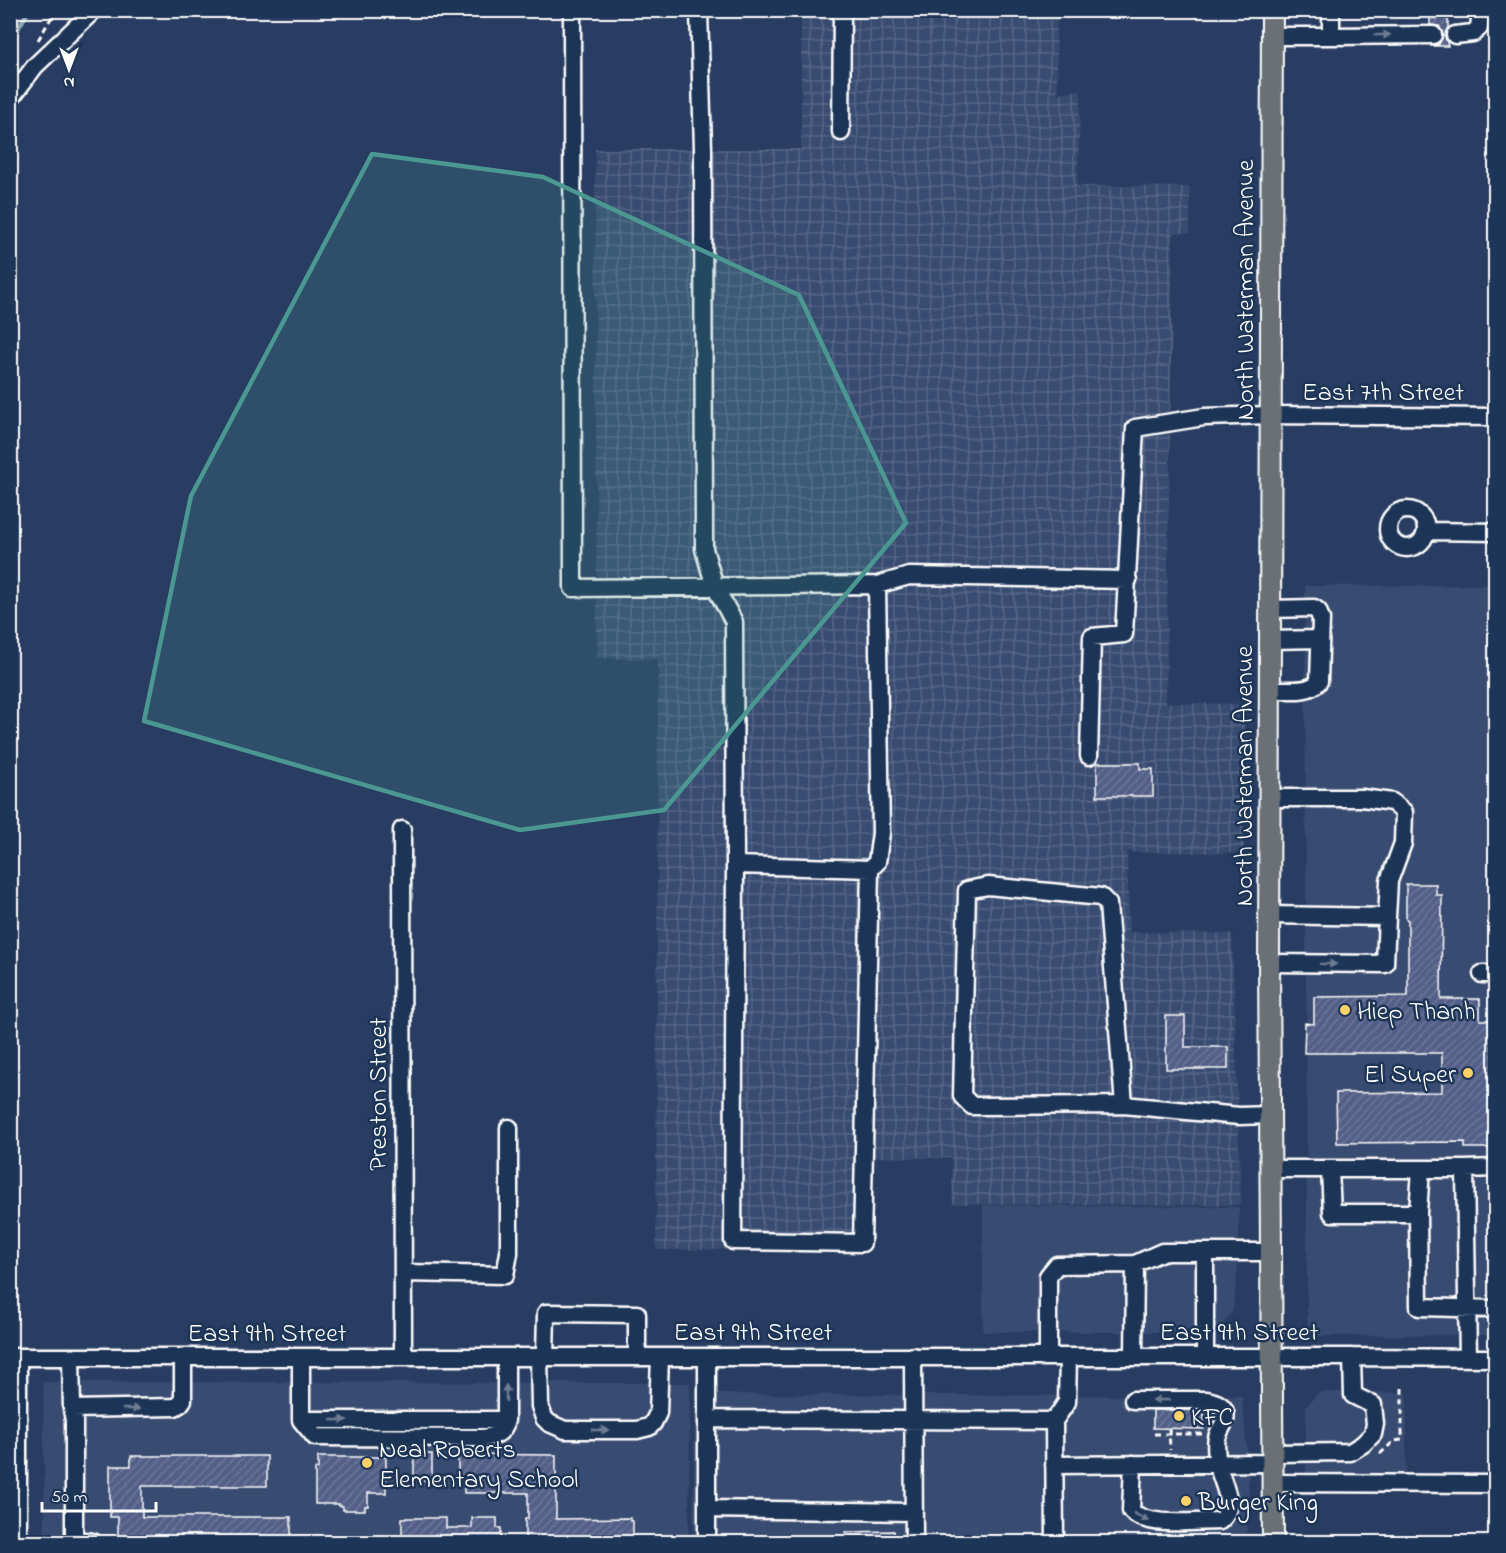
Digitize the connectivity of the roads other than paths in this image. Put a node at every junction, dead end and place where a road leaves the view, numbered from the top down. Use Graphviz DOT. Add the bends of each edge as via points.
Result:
graph roads {
  1 [pos="94,10"];
  2 [pos="572,10"];
  3 [pos="699,10"];
  4 [pos="842,10"];
  5 [pos="1272,10"];
  6 [pos="1331,10"];
  7 [pos="1481,10"];
  8 [pos="1433,34"];
  9 [pos="1455,34"];
  10 [pos="1271,36"];
  11 [pos="1331,36"];
  12 [pos="10,99"];
  13 [pos="841,132"];
  14 [pos="1270,416"];
  15 [pos="1496,417"];
  16 [pos="1426,531"];
  17 [pos="1496,532"];
  18 [pos="1128,580"];
  19 [pos="877,585"];
  20 [pos="715,587"];
  21 [pos="1270,609"];
  22 [pos="1320,639"];
  23 [pos="1270,640"];
  24 [pos="1270,690"];
  25 [pos="1089,756"];
  26 [pos="1269,798"];
  27 [pos="402,830"];
  28 [pos="735,865"];
  29 [pos="870,869"];
  30 [pos="1269,915"];
  31 [pos="1387,917"];
  32 [pos="1269,963"];
  33 [pos="1124,1105"];
  34 [pos="1270,1115"];
  35 [pos="509,1128"];
  36 [pos="1496,1168"];
  37 [pos="1270,1169"];
  38 [pos="1330,1169"];
  39 [pos="1421,1169"];
  40 [pos="1465,1169"];
  41 [pos="1418,1213"];
  42 [pos="1205,1252"];
  43 [pos="1270,1252"];
  44 [pos="1134,1263"];
  45 [pos="403,1273"];
  46 [pos="1467,1308"];
  47 [pos="1496,1309"];
  48 [pos="913,1356"];
  49 [pos="14,1357"];
  50 [pos="71,1357"];
  51 [pos="183,1357"];
  52 [pos="301,1357"];
  53 [pos="506,1357"];
  54 [pos="542,1357"];
  55 [pos="638,1357"];
  56 [pos="660,1357"];
  57 [pos="707,1357"];
  58 [pos="1048,1357"];
  59 [pos="1068,1357"];
  60 [pos="1134,1357"];
  61 [pos="1205,1357"];
  62 [pos="1272,1357"];
  63 [pos="1352,1357"];
  64 [pos="403,1358"];
  65 [pos="1468,1358"];
  66 [pos="1496,1358"];
  67 [pos="1133,1400"];
  68 [pos="72,1409"];
  69 [pos="707,1419"];
  70 [pos="913,1421"];
  71 [pos="1054,1421"];
  72 [pos="1273,1458"];
  73 [pos="1217,1462"];
  74 [pos="1133,1464"];
  75 [pos="1054,1465"];
  76 [pos="1273,1483"];
  77 [pos="1496,1484"];
  78 [pos="707,1509"];
  79 [pos="914,1512"];
  80 [pos="74,1541"];
  81 [pos="18,1542"];
  82 [pos="93,1542"];
  83 [pos="707,1542"];
  84 [pos="914,1542"];
  85 [pos="1055,1542"];
  86 [pos="1273,1542"];
  1 -- 12 [label="street" via="35,66"];
  2 -- 20 [label="street" via="573,588"];
  3 -- 20 [label="street" via="704,549"];
  4 -- 13 [label="street"];
  5 -- 10 [label="main road, North Waterman Avenue"];
  6 -- 11 [label="street"];
  7 -- 9 [label="street" via="1479,28 1473,33"];
  11 -- 8 [label="street, one-way"];
  10 -- 11 [label="street"];
  10 -- 14 [label="main road, North Waterman Avenue"];
  14 -- 15 [label="street, East 7th Street"];
  14 -- 18 [label="street, East 7th Street" via="1204,417 1135,428"];
  14 -- 21 [label="main road, North Waterman Avenue"];
  16 -- 17 [label="street"];
  18 -- 19 [label="street" via="909,576"];
  18 -- 25 [label="street" via="1124,634 1092,637"];
  19 -- 20 [label="street"];
  19 -- 29 [label="street" via="881,833 877,862"];
  20 -- 28 [label="street" via="734,622"];
  21 -- 22 [label="street" via="1314,608 1321,619"];
  21 -- 23 [label="main road, North Waterman Avenue"];
  22 -- 23 [label="street"];
  22 -- 24 [label="street" via="1318,684 1308,689"];
  23 -- 24 [label="main road, North Waterman Avenue"];
  24 -- 26 [label="main road, North Waterman Avenue"];
  26 -- 30 [label="main road, North Waterman Avenue"];
  26 -- 31 [label="street" via="1362,798 1392,802 1404,812 1403,843 1389,880"];
  27 -- 45 [label="street, Preston Street"];
  28 -- 29 [label="street"];
  28 -- 29 [label="street" via="733,1241 862,1243"];
  30 -- 31 [label="street"];
  30 -- 32 [label="main road, North Waterman Avenue"];
  32 -- 31 [label="street, one-way" via="1385,964"];
  32 -- 34 [label="main road, North Waterman Avenue"];
  33 -- 33 [label="street" via="972,1106 962,1096 967,890 988,886 1101,897 1108,904"];
  33 -- 34 [label="street" via="1239,1116"];
  34 -- 37 [label="main road, North Waterman Avenue"];
  35 -- 45 [label="street" via="509,1253 505,1275"];
  36 -- 40 [label="street"];
  37 -- 38 [label="street"];
  37 -- 43 [label="main road, North Waterman Avenue"];
  38 -- 39 [label="street"];
  38 -- 41 [label="street" via="1332,1213"];
  39 -- 40 [label="street"];
  39 -- 41 [label="street"];
  40 -- 46 [label="street"];
  41 -- 46 [label="street" via="1419,1307"];
  42 -- 43 [label="street"];
  42 -- 44 [label="street" via="1162,1252"];
  42 -- 61 [label="street"];
  43 -- 62 [label="main road, North Waterman Avenue"];
  44 -- 58 [label="street" via="1057,1264 1048,1276"];
  44 -- 60 [label="street"];
  45 -- 64 [label="street, Preston Street"];
  46 -- 47 [label="street"];
  46 -- 65 [label="street"];
  48 -- 57 [label="street, East 9th Street"];
  48 -- 58 [label="street, East 9th Street"];
  48 -- 70 [label="street"];
  49 -- 50 [label="street, East 9th Street"];
  49 -- 81 [label="street"];
  50 -- 51 [label="street, East 9th Street"];
  50 -- 68 [label="street"];
  51 -- 52 [label="street, East 9th Street"];
  68 -- 51 [label="street, one-way" via="175,1407 183,1400"];
  52 -- 53 [label="street, one-way" via="301,1420 506,1420"];
  52 -- 64 [label="street, East 9th Street"];
  53 -- 54 [label="street, East 9th Street"];
  53 -- 64 [label="street, East 9th Street"];
  54 -- 55 [label="street, East 9th Street"];
  54 -- 55 [label="street" via="546,1313 637,1314"];
  54 -- 56 [label="street, one-way" via="540,1406 549,1423 565,1430 649,1427 657,1419"];
  55 -- 56 [label="street, East 9th Street"];
  56 -- 57 [label="street, East 9th Street"];
  57 -- 69 [label="street"];
  58 -- 59 [label="street, East 9th Street"];
  59 -- 60 [label="street, East 9th Street"];
  59 -- 71 [label="street" via="1067,1402"];
  60 -- 61 [label="street, East 9th Street"];
  61 -- 62 [label="street, East 9th Street"];
  62 -- 63 [label="street, East 9th Street"];
  62 -- 72 [label="main road, North Waterman Avenue"];
  63 -- 65 [label="street, East 9th Street"];
  63 -- 72 [label="street" via="1353,1395 1373,1405 1373,1434 1350,1452"];
  65 -- 66 [label="street, East 9th Street"];
  73 -- 67 [label="street, one-way" via="1217,1438 1226,1421 1219,1403"];
  68 -- 80 [label="street"];
  69 -- 70 [label="street"];
  69 -- 78 [label="street"];
  70 -- 71 [label="street"];
  70 -- 79 [label="street"];
  71 -- 75 [label="street"];
  72 -- 73 [label="street"];
  72 -- 76 [label="main road, North Waterman Avenue"];
  73 -- 74 [label="street"];
  74 -- 73 [label="street, one-way" via="1131,1511 1137,1517 1149,1521 1220,1521 1227,1515 1229,1503"];
  74 -- 75 [label="street"];
  75 -- 85 [label="street"];
  76 -- 77 [label="street"];
  76 -- 86 [label="main road, North Waterman Avenue"];
  78 -- 79 [label="street"];
  78 -- 83 [label="street"];
  79 -- 84 [label="street"];
  80 -- 82 [label="street"];
}
